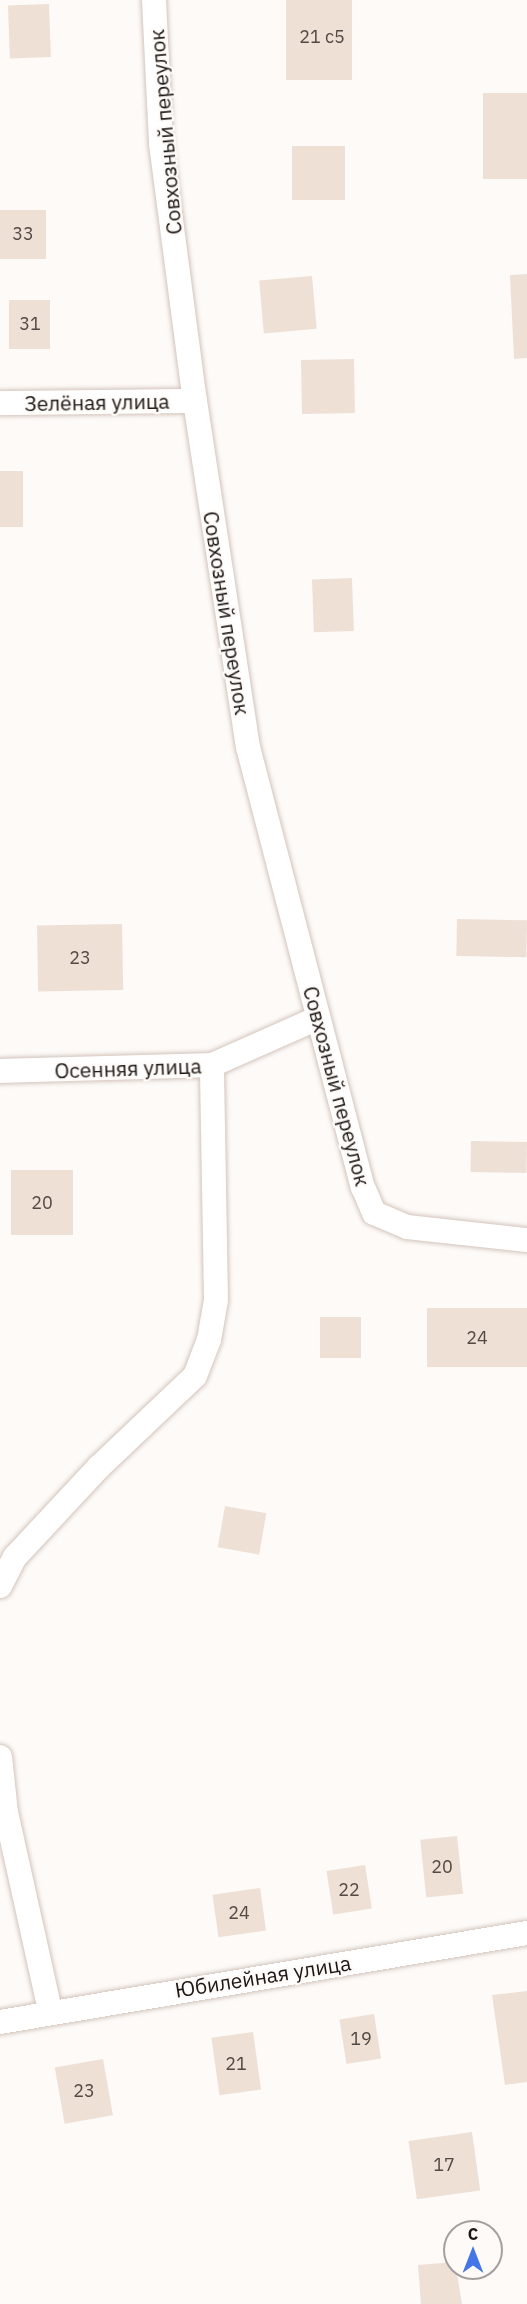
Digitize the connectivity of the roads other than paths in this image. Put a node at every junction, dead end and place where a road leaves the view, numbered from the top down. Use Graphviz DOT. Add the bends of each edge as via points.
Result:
graph roads {
  1 [pos="154,0"];
  2 [pos="195,401"];
  3 [pos="0,403"];
  4 [pos="318,1018"];
  5 [pos="212,1065"];
  6 [pos="0,1071"];
  7 [pos="527,1240"];
  8 [pos="0,1586"];
  9 [pos="0,1757"];
  10 [pos="527,1933"];
  11 [pos="50,2012"];
  12 [pos="0,2022"];
  1 -- 2 [label="street, Совхозный переулок" via="161,144"];
  2 -- 3 [label="street, Зелёная улица"];
  2 -- 4 [label="street, Совхозный переулок" via="248,747"];
  4 -- 5 [label="street, Осенняя улица"];
  4 -- 7 [label="street, Совхозный переулок" via="337,1097 374,1213 407,1227"];
  5 -- 6 [label="street, Осенняя улица"];
  5 -- 8 [label="street" via="216,1300 209,1340 195,1376 99,1467 15,1557"];
  9 -- 11 [label="street" via="6,1812"];
  10 -- 11 [label="street, Юбилейная улица"];
  11 -- 12 [label="street, Юбилейная улица"];
}
